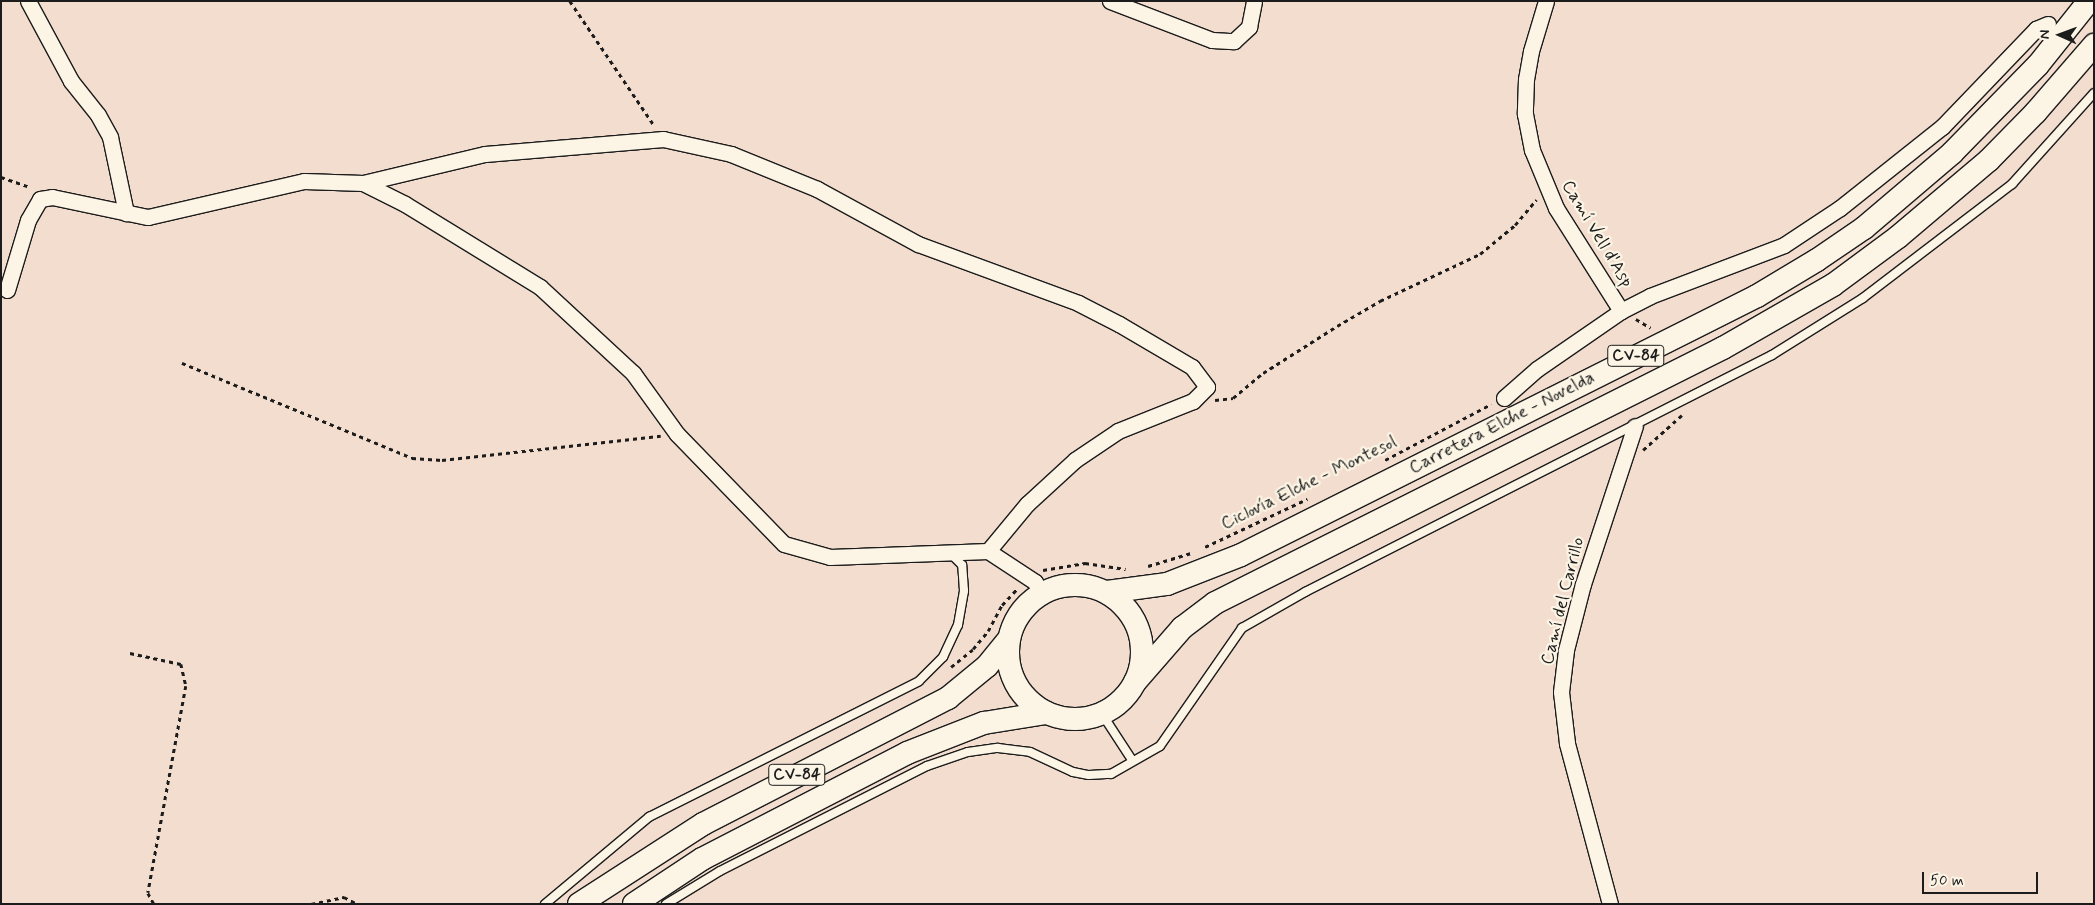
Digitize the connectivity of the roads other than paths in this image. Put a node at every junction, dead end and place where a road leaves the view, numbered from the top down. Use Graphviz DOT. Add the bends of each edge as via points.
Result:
graph roads {
  1 [pos="28,1"];
  2 [pos="1110,1"];
  3 [pos="1254,1"];
  4 [pos="1546,1"];
  5 [pos="2089,1"];
  6 [pos="2048,24"];
  7 [pos="2094,45"];
  8 [pos="2094,93"];
  9 [pos="363,183"];
  10 [pos="126,213"];
  11 [pos="7,290"];
  12 [pos="1626,314"];
  13 [pos="1504,398"];
  14 [pos="1635,426"];
  15 [pos="988,552"];
  16 [pos="950,553"];
  17 [pos="1035,586"];
  18 [pos="1107,592"];
  19 [pos="1008,640"];
  20 [pos="1135,682"];
  21 [pos="1046,713"];
  22 [pos="1102,714"];
  23 [pos="1132,760"];
  24 [pos="545,904"];
  25 [pos="579,904"];
  26 [pos="634,904"];
  27 [pos="666,904"];
  28 [pos="1610,904"];
  1 -- 10 [label="street" via="71,81 98,114 110,137"];
  2 -- 3 [label="street" via="1212,40 1234,41 1249,27"];
  4 -- 12 [label="street, Camí Vell d'Asp" via="1531,51 1525,114 1532,150 1546,188"];
  5 -- 18 [label="main road, Carretera Elche - Novelda / CV-84" via="2038,65 1952,153 1864,228 1817,260 1757,296 1241,555 1167,584"];
  6 -- 12 [label="street" via="2036,28 1942,127 1840,208 1784,245 1650,296"];
  7 -- 20 [label="main road, Carretera Elche - Novelda / CV-84" via="1989,160 1898,237 1833,285 1723,348 1215,603 1182,628"];
  8 -- 14 [label="lane" via="2012,184 1864,298 1772,355"];
  9 -- 10 [label="street" via="304,181 148,217"];
  9 -- 15 [label="street" via="485,154 663,139 731,154 817,189 918,244 1078,303 1192,367 1207,388 1193,402 1118,432 1075,460 1027,504"];
  9 -- 16 [label="street" via="405,204 540,286 633,372 677,434 784,544 830,556"];
  10 -- 11 [label="street" via="52,197 40,199 28,220"];
  12 -- 13 [label="street" via="1537,369"];
  14 -- 23 [label="lane" via="1305,592 1242,628 1160,746"];
  14 -- 28 [label="street, Camí del Carrillo" via="1584,584 1566,650 1561,692 1567,743"];
  15 -- 16 [label="street"];
  15 -- 17 [label="street"];
  16 -- 24 [label="lane" via="962,565 964,591 958,625 943,657 919,681 649,817"];
  17 -- 18 [label="main road, CV-84" via="1076,584"];
  17 -- 19 [label="main road, CV-84"];
  18 -- 20 [label="main road, CV-84" via="1128,610 1140,636 1140,668"];
  19 -- 21 [label="main road, CV-84" via="1009,666 1020,689"];
  19 -- 25 [label="main road, CV-84" via="987,666 948,698 703,824"];
  20 -- 22 [label="main road, CV-84" via="1121,701"];
  21 -- 22 [label="main road, CV-84" via="1068,719"];
  21 -- 26 [label="main road, CV-84" via="984,723 907,754 702,859"];
  22 -- 23 [label="lane"];
  23 -- 27 [label="lane" via="1111,774 1089,775 1073,772 1030,752 998,748 968,752 927,766 720,871"];
}
